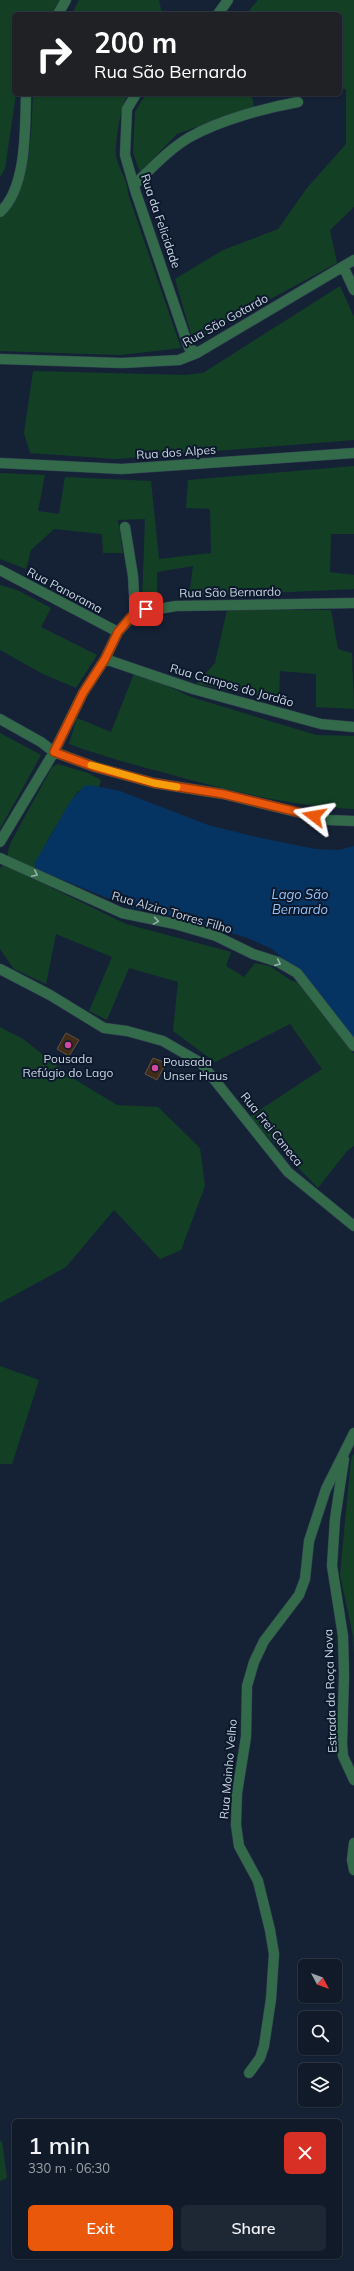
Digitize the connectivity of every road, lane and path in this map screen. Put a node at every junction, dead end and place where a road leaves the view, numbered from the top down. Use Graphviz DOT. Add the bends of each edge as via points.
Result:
graph roads {
  1 [pos="66,0"];
  2 [pos="228,0"];
  3 [pos="59,12"];
  4 [pos="219,12"];
  5 [pos="26,96"];
  6 [pos="135,96"];
  7 [pos="298,102"];
  8 [pos="134,185"];
  9 [pos="0,212"];
  10 [pos="354,260"];
  11 [pos="344,268"];
  12 [pos="354,290"];
  13 [pos="197,353"];
  14 [pos="0,359"];
  15 [pos="354,453"];
  16 [pos="0,463"];
  17 [pos="125,527"];
  18 [pos="0,570"];
  19 [pos="354,603"];
  20 [pos="135,612"];
  21 [pos="118,632"];
  22 [pos="105,659"];
  23 [pos="0,719"];
  24 [pos="354,727"];
  25 [pos="54,752"];
  26 [pos="354,821"];
  27 [pos="0,842"];
  28 [pos="0,858"];
  29 [pos="1,968"];
  30 [pos="354,1046"];
  31 [pos="354,1226"];
  32 [pos="354,1433"];
  33 [pos="344,1457"];
  34 [pos="354,1780"];
  35 [pos="354,1843"];
  36 [pos="354,1870"];
  37 [pos="249,2073"];
  1 -- 3 [label="street"];
  2 -- 4 [label="street"];
  5 -- 9 [label="street" via="21,173 5,208"];
  6 -- 8 [label="street, Rua da Felicidade" via="127,109 125,129 125,154"];
  7 -- 8 [label="street" via="243,115 190,137"];
  8 -- 13 [label="street, Rua da Felicidade" via="189,348"];
  10 -- 11 [label="street, Rua São Gotardo"];
  11 -- 12 [label="street"];
  11 -- 13 [label="street, Rua São Gotardo"];
  13 -- 14 [label="street, Rua São Gotardo" via="179,360 122,363"];
  15 -- 16 [label="street, Rua dos Alpes" via="122,469"];
  17 -- 20 [label="street" via="133,576"];
  18 -- 21 [label="street, Rua Panorama"];
  19 -- 20 [label="street, Rua São Bernardo" via="176,606"];
  20 -- 21 [label="street"];
  21 -- 22 [label="street"];
  22 -- 24 [label="street, Rua Campos do Jordão" via="193,689 320,724"];
  22 -- 25 [label="street" via="83,693"];
  23 -- 25 [label="street"];
  25 -- 26 [label="street" via="95,767 154,783 223,794 329,820"];
  25 -- 27 [label="street"];
  28 -- 30 [label="street, Rua Alziro Torres Filho, one-way" via="122,913 216,936 253,954 278,962 302,978"];
  29 -- 31 [label="street, Rua Frei Caneca" via="104,1028 127,1031 163,1042 201,1063 288,1172"];
  32 -- 33 [label="street, Rua Moinho Velho"];
  33 -- 34 [label="street, Estrada da Roça Nova" via="335,1519 332,1566 343,1636 343,1756"];
  33 -- 37 [label="street, Rua Moinho Velho" via="331,1476 326,1489 310,1541 305,1578 299,1595 264,1641 247,1686 246,1737 237,1793 236,1825 239,1846 258,1881 274,1954 264,2046 260,2058"];
  35 -- 36 [label="street"];
}
